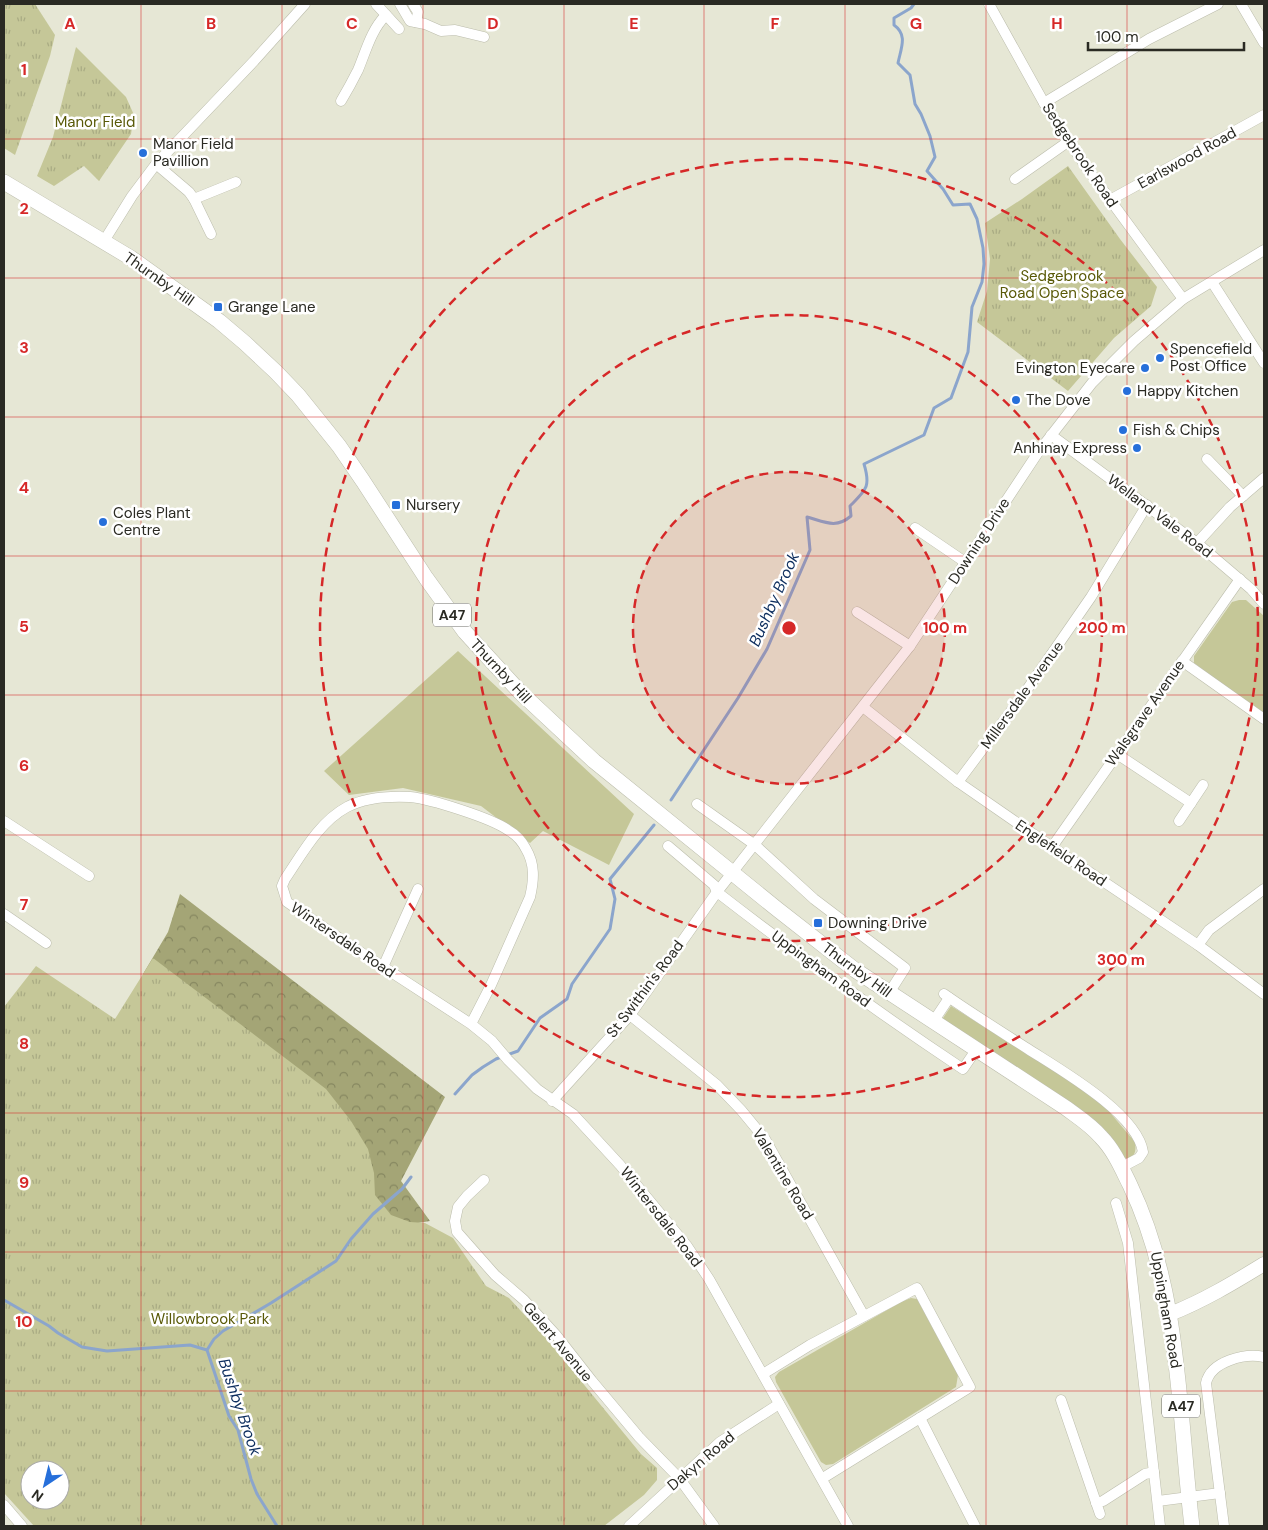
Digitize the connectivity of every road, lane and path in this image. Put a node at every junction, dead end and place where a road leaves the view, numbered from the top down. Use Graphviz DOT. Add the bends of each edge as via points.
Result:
graph roads {
  1 [pos="304,4"];
  2 [pos="400,4"];
  3 [pos="412,4"];
  4 [pos="988,4"];
  5 [pos="1218,4"];
  6 [pos="1241,4"];
  7 [pos="383,8"];
  8 [pos="416,22"];
  9 [pos="399,29"];
  10 [pos="484,37"];
  11 [pos="1264,43"];
  12 [pos="341,101"];
  13 [pos="1044,103"];
  14 [pos="1264,115"];
  15 [pos="1069,141"];
  16 [pos="156,164"];
  17 [pos="1015,179"];
  18 [pos="4,182"];
  19 [pos="236,182"];
  20 [pos="194,199"];
  21 [pos="1110,200"];
  22 [pos="211,234"];
  23 [pos="104,240"];
  24 [pos="1264,250"];
  25 [pos="1212,282"];
  26 [pos="1183,299"];
  27 [pos="1264,363"];
  28 [pos="1051,435"];
  29 [pos="1207,459"];
  30 [pos="1264,478"];
  31 [pos="1243,496"];
  32 [pos="1148,505"];
  33 [pos="915,528"];
  34 [pos="1197,543"];
  35 [pos="965,562"];
  36 [pos="1240,579"];
  37 [pos="1264,604"];
  38 [pos="857,612"];
  39 [pos="910,646"];
  40 [pos="1182,660"];
  41 [pos="863,706"];
  42 [pos="1264,719"];
  43 [pos="1117,754"];
  44 [pos="958,782"];
  45 [pos="1203,786"];
  46 [pos="1191,803"];
  47 [pos="697,804"];
  48 [pos="4,821"];
  49 [pos="1179,821"];
  50 [pos="755,845"];
  51 [pos="668,846"];
  52 [pos="1052,847"];
  53 [pos="733,873"];
  54 [pos="89,876"];
  55 [pos="418,889"];
  56 [pos="1264,889"];
  57 [pos="717,892"];
  58 [pos="4,914"];
  59 [pos="46,943"];
  60 [pos="1198,945"];
  61 [pos="383,966"];
  62 [pos="888,993"];
  63 [pos="1264,994"];
  64 [pos="630,1015"];
  65 [pos="933,1022"];
  66 [pos="471,1024"];
  67 [pos="976,1050"];
  68 [pos="552,1100"];
  69 [pos="1122,1168"];
  70 [pos="484,1180"];
  71 [pos="1116,1202"];
  72 [pos="1264,1264"];
  73 [pos="1170,1314"];
  74 [pos="864,1316"];
  75 [pos="1264,1357"];
  76 [pos="763,1374"];
  77 [pos="1060,1400"];
  78 [pos="779,1404"];
  79 [pos="920,1418"];
  80 [pos="1154,1472"];
  81 [pos="679,1478"];
  82 [pos="823,1478"];
  83 [pos="1220,1493"];
  84 [pos="1189,1497"];
  85 [pos="1158,1502"];
  86 [pos="1096,1504"];
  87 [pos="4,1505"];
  88 [pos="1100,1514"];
  89 [pos="22,1526"];
  90 [pos="628,1526"];
  91 [pos="714,1526"];
  92 [pos="848,1526"];
  93 [pos="975,1526"];
  94 [pos="1160,1526"];
  95 [pos="1192,1526"];
  96 [pos="1224,1526"];
  1 -- 16 [label="street"];
  2 -- 8 [label="street" via="410,21"];
  3 -- 8 [label="street" via="418,12"];
  4 -- 13 [label="street, Sedgebrook Road"];
  5 -- 13 [label="street" via="1149,40"];
  6 -- 11 [label="street"];
  7 -- 9 [label="street"];
  7 -- 12 [label="street" via="357,72"];
  8 -- 10 [label="street" via="441,31 455,30"];
  13 -- 15 [label="street, Sedgebrook Road"];
  14 -- 21 [label="street, Earlswood Road"];
  15 -- 17 [label="street"];
  15 -- 21 [label="street, Sedgebrook Road"];
  16 -- 20 [label="street"];
  16 -- 23 [label="street"];
  18 -- 23 [label="highway, Thurnby Hill / A47"];
  19 -- 20 [label="street"];
  20 -- 22 [label="street"];
  21 -- 26 [label="street, Sedgebrook Road"];
  23 -- 53 [label="highway, Thurnby Hill / A47" via="219,321 276,372 339,446 446,606 489,660 594,761"];
  24 -- 25 [label="street, Downing Drive"];
  25 -- 26 [label="street, Downing Drive"];
  25 -- 27 [label="street"];
  26 -- 28 [label="street, Downing Drive" via="1112,361"];
  28 -- 32 [label="street, Welland Vale Road"];
  28 -- 35 [label="street, Downing Drive"];
  29 -- 31 [label="street"];
  30 -- 31 [label="street"];
  31 -- 34 [label="street"];
  32 -- 34 [label="street, Welland Vale Road"];
  32 -- 44 [label="street, Millersdale Avenue" via="1091,597"];
  33 -- 35 [label="street"];
  34 -- 36 [label="street, Welland Vale Road"];
  35 -- 39 [label="street, Downing Drive"];
  36 -- 37 [label="street, Welland Vale Road"];
  36 -- 40 [label="street, Walsgrave Avenue"];
  38 -- 39 [label="street"];
  39 -- 41 [label="street, Downing Drive"];
  40 -- 42 [label="street"];
  40 -- 43 [label="street, Walsgrave Avenue"];
  41 -- 44 [label="street, Englefield Road"];
  41 -- 50 [label="street, Downing Drive"];
  43 -- 46 [label="street"];
  43 -- 52 [label="street, Walsgrave Avenue"];
  44 -- 52 [label="street, Englefield Road"];
  45 -- 46 [label="street"];
  46 -- 49 [label="street"];
  47 -- 50 [label="street, Uppingham Road"];
  48 -- 54 [label="street"];
  50 -- 53 [label="street, Downing Drive"];
  50 -- 62 [label="street, Uppingham Road" via="814,899 905,968"];
  51 -- 57 [label="street, Uppingham Road" via="714,885"];
  52 -- 60 [label="street, Englefield Road"];
  53 -- 57 [label="street, St Swithin's Road"];
  53 -- 62 [label="highway, Thurnby Hill / A47"];
  55 -- 61 [label="street"];
  56 -- 60 [label="street" via="1209,930"];
  57 -- 64 [label="street, St Swithin's Road"];
  57 -- 67 [label="street, Uppingham Road" via="882,1014 963,1069"];
  58 -- 59 [label="street"];
  60 -- 63 [label="street, Englefield Road"];
  61 -- 66 [label="street, Wintersdale Road"];
  61 -- 66 [label="street, Wintersdale Road" via="287,902 282,886 285,879 317,833 347,808 373,799 395,797 436,802 507,829 526,849 533,865 533,883 530,897"];
  62 -- 65 [label="highway, Thurnby Hill / A47"];
  64 -- 68 [label="street, St Swithin's Road"];
  64 -- 74 [label="street, Valentine Road" via="717,1085 765,1139"];
  65 -- 67 [label="highway, Uppingham Road / A47"];
  65 -- 69 [label="street" via="946,996 1091,1090 1120,1116 1142,1144 1143,1152 1139,1158"];
  66 -- 68 [label="street, Wintersdale Road"];
  67 -- 69 [label="highway, Uppingham Road / A47" via="1086,1122 1102,1137"];
  68 -- 76 [label="street, Wintersdale Road" via="573,1114 598,1139 687,1246"];
  69 -- 73 [label="highway, Uppingham Road / A47" via="1152,1237"];
  70 -- 81 [label="street, Gelert Avenue" via="458,1207 457,1232 556,1335 622,1416"];
  71 -- 80 [label="street, Uppingham Road" via="1128,1243"];
  72 -- 73 [label="main road" via="1220,1291"];
  73 -- 84 [label="highway, Uppingham Road / A47"];
  74 -- 76 [label="street"];
  74 -- 79 [label="street" via="916,1288 970,1387"];
  75 -- 83 [label="street" via="1244,1356 1229,1361 1207,1378"];
  76 -- 78 [label="street, Wintersdale Road"];
  77 -- 86 [label="street"];
  78 -- 81 [label="street, Dakyn Road" via="720,1442"];
  78 -- 82 [label="street, Wintersdale Road"];
  79 -- 82 [label="street"];
  79 -- 93 [label="street"];
  80 -- 85 [label="street, Uppingham Road"];
  80 -- 86 [label="street" via="1145,1474"];
  81 -- 90 [label="street, Dakyn Road"];
  81 -- 91 [label="street, Gelert Avenue"];
  82 -- 92 [label="street, Wintersdale Road"];
  83 -- 84 [label="street"];
  83 -- 96 [label="street"];
  84 -- 85 [label="street"];
  84 -- 95 [label="highway, Uppingham Road / A47"];
  85 -- 94 [label="street, Uppingham Road"];
  86 -- 88 [label="street"];
  87 -- 89 [label="street"];
}
